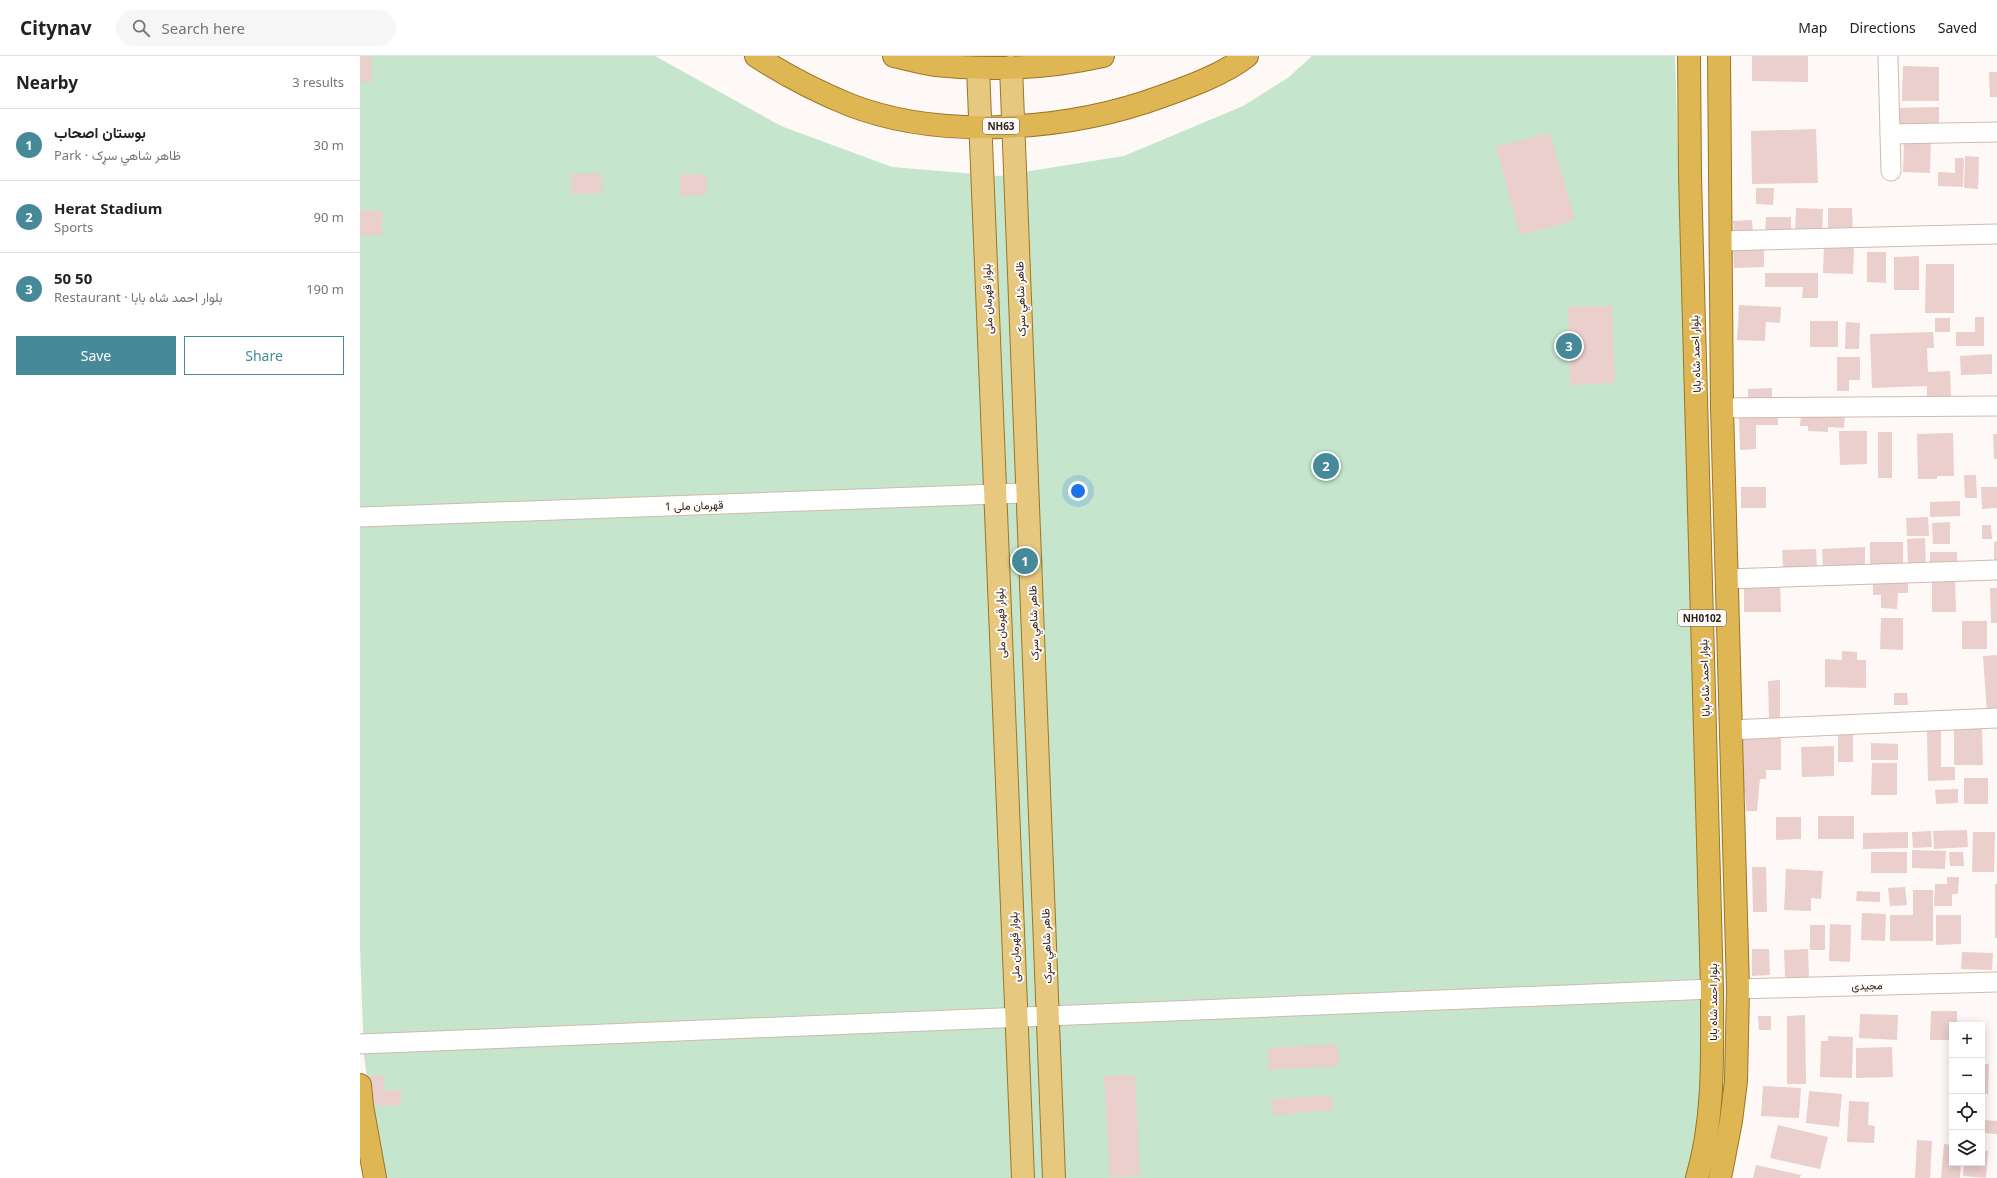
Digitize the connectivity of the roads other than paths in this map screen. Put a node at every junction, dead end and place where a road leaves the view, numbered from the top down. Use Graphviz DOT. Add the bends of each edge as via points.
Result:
graph roads {
  1 [pos="756,56"];
  2 [pos="894,56"];
  3 [pos="1102,56"];
  4 [pos="1248,56"];
  5 [pos="1689,56"];
  6 [pos="1719,56"];
  7 [pos="1888,56"];
  8 [pos="1011,67"];
  9 [pos="978,68"];
  10 [pos="980,126"];
  11 [pos="1013,126"];
  12 [pos="1997,132"];
  13 [pos="1890,134"];
  14 [pos="1891,171"];
  15 [pos="1997,234"];
  16 [pos="1721,241"];
  17 [pos="1997,406"];
  18 [pos="1722,408"];
  19 [pos="1028,493"];
  20 [pos="995,494"];
  21 [pos="360,517"];
  22 [pos="1997,570"];
  23 [pos="1726,579"];
  24 [pos="1997,718"];
  25 [pos="1730,730"];
  26 [pos="1997,982"];
  27 [pos="1712,989"];
  28 [pos="1738,989"];
  29 [pos="1048,1016"];
  30 [pos="1017,1018"];
  31 [pos="360,1044"];
  32 [pos="360,1085"];
  33 [pos="375,1178"];
  34 [pos="1023,1178"];
  35 [pos="1054,1178"];
  36 [pos="1697,1178"];
  37 [pos="1720,1178"];
  1 -- 10 [label="highway, NH63" via="804,84 851,105 897,118 945,126"];
  2 -- 9 [label="highway" via="934,65"];
  3 -- 8 [label="highway" via="1080,61"];
  4 -- 11 [label="highway, NH63" via="1193,86 1133,107 1076,120"];
  5 -- 27 [label="highway, بلوار احمد شاه بابا / NH0102" via="1690,184"];
  6 -- 16 [label="highway, NH0102"];
  7 -- 13 [label="street"];
  8 -- 9 [label="highway"];
  8 -- 11 [label="main road, ظاهر شاهي سړک"];
  9 -- 10 [label="main road, بلوار قهرمان ملی"];
  10 -- 11 [label="highway, NH63"];
  10 -- 20 [label="main road, بلوار قهرمان ملی"];
  11 -- 19 [label="main road, ظاهر شاهي سړک"];
  12 -- 13 [label="street"];
  13 -- 14 [label="street"];
  15 -- 16 [label="street"];
  16 -- 18 [label="highway, NH0102"];
  17 -- 18 [label="street"];
  18 -- 23 [label="highway, NH0102"];
  19 -- 20 [label="street, قهرمان ملی 1"];
  19 -- 29 [label="main road, ظاهر شاهي سړک"];
  20 -- 21 [label="street, قهرمان ملی 1"];
  20 -- 30 [label="main road, بلوار قهرمان ملی"];
  22 -- 23 [label="street"];
  23 -- 25 [label="highway, NH0102"];
  24 -- 25 [label="street"];
  25 -- 28 [label="highway, NH0102"];
  26 -- 28 [label="street, مجیدی"];
  27 -- 29 [label="street"];
  27 -- 36 [label="highway, بلوار احمد شاه بابا / NH0102" via="1712,1082 1708,1121"];
  28 -- 37 [label="highway, NH0102" via="1736,1081"];
  29 -- 30 [label="street"];
  29 -- 35 [label="main road, ظاهر شاهي سړک"];
  30 -- 31 [label="street"];
  30 -- 34 [label="main road, بلوار قهرمان ملی"];
  32 -- 33 [label="highway"];
}
